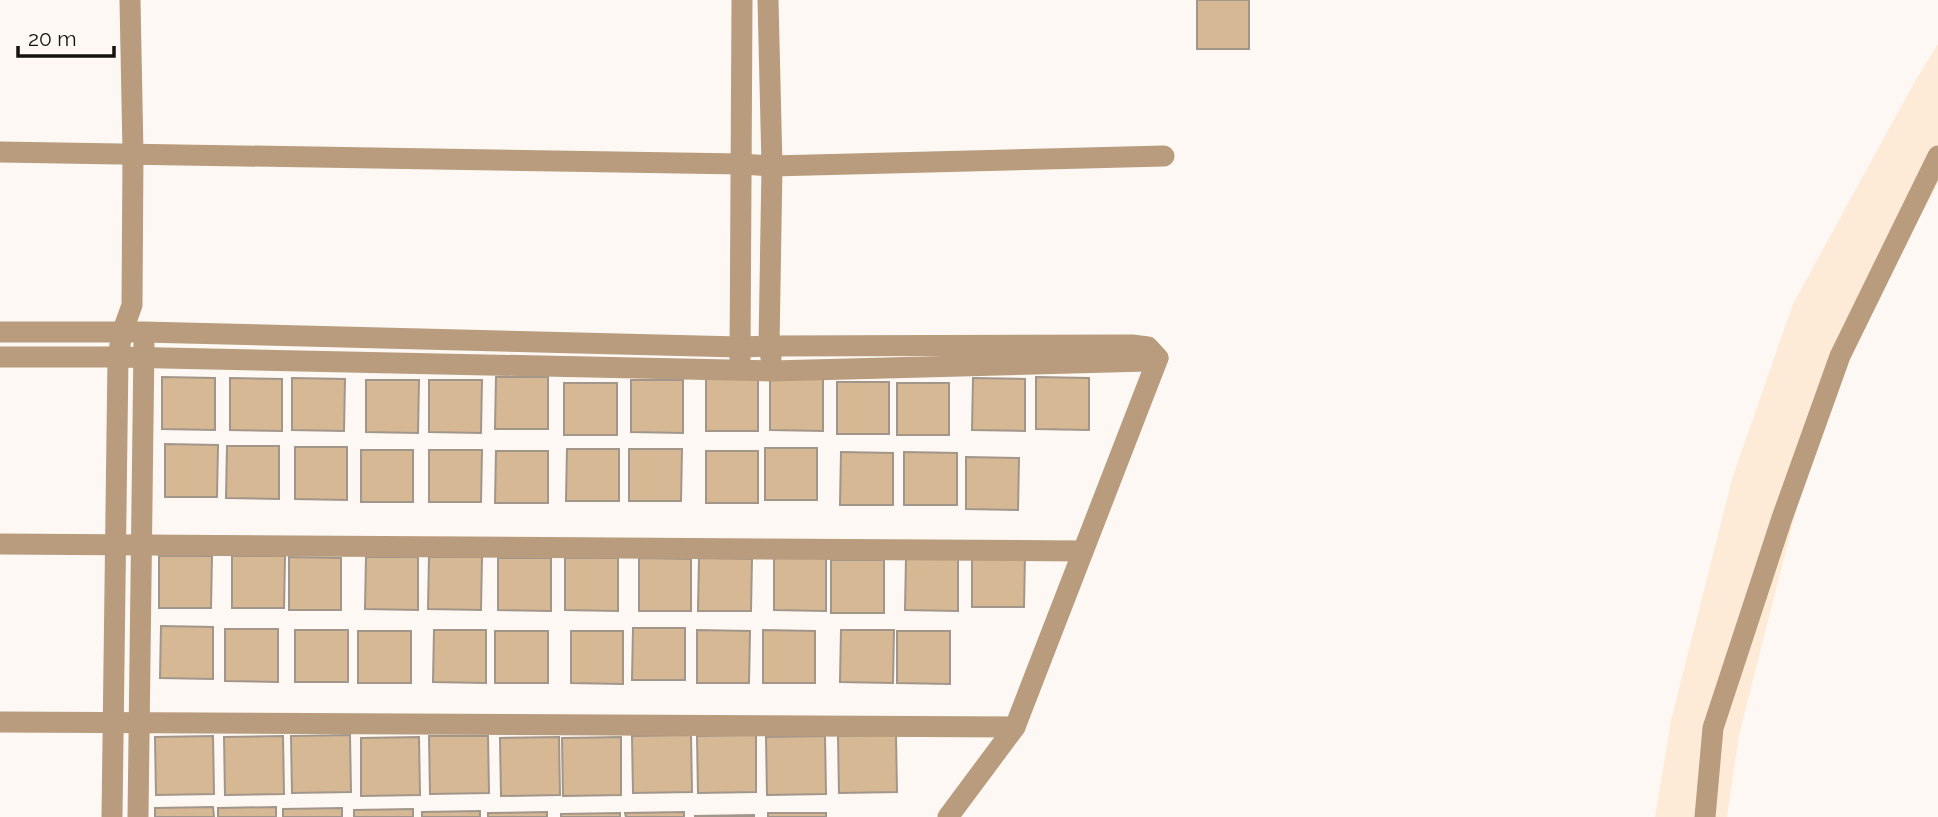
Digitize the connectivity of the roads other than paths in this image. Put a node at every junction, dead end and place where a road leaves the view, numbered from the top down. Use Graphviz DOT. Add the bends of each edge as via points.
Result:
graph roads {
  1 [pos="130,0"];
  2 [pos="742,0"];
  3 [pos="768,0"];
  4 [pos="0,152"];
  5 [pos="133,153"];
  6 [pos="1164,156"];
  7 [pos="1938,156"];
  8 [pos="741,164"];
  9 [pos="772,166"];
  10 [pos="0,332"];
  11 [pos="132,332"];
  12 [pos="769,346"];
  13 [pos="740,347"];
  14 [pos="0,357"];
  15 [pos="118,357"];
  16 [pos="145,358"];
  17 [pos="1158,358"];
  18 [pos="739,370"];
  19 [pos="772,371"];
  20 [pos="0,544"];
  21 [pos="115,545"];
  22 [pos="142,546"];
  23 [pos="1083,551"];
  24 [pos="0,722"];
  25 [pos="113,723"];
  26 [pos="139,723"];
  27 [pos="1014,727"];
  28 [pos="112,817"];
  29 [pos="138,817"];
  30 [pos="948,817"];
  31 [pos="1705,817"];
  1 -- 5 [label="street"];
  2 -- 8 [label="street"];
  3 -- 9 [label="street"];
  4 -- 5 [label="street"];
  5 -- 8 [label="street"];
  5 -- 11 [label="street"];
  6 -- 9 [label="street"];
  7 -- 31 [label="street" via="1840,356 1782,518 1713,728"];
  8 -- 9 [label="street"];
  8 -- 13 [label="street"];
  9 -- 12 [label="street"];
  10 -- 11 [label="street"];
  11 -- 13 [label="street"];
  11 -- 15 [label="street"];
  11 -- 16 [label="street"];
  12 -- 13 [label="street"];
  12 -- 17 [label="street" via="1132,345 1148,347"];
  12 -- 19 [label="street"];
  13 -- 18 [label="street"];
  14 -- 15 [label="street"];
  15 -- 16 [label="street"];
  15 -- 21 [label="street"];
  16 -- 18 [label="street"];
  16 -- 22 [label="street"];
  17 -- 19 [label="street"];
  17 -- 23 [label="street"];
  18 -- 19 [label="street"];
  20 -- 21 [label="street"];
  21 -- 22 [label="street"];
  21 -- 25 [label="street"];
  22 -- 23 [label="street"];
  22 -- 26 [label="street"];
  23 -- 27 [label="street"];
  24 -- 25 [label="street"];
  25 -- 26 [label="street"];
  25 -- 28 [label="street"];
  26 -- 27 [label="street"];
  26 -- 29 [label="street"];
  27 -- 30 [label="street"];
}
